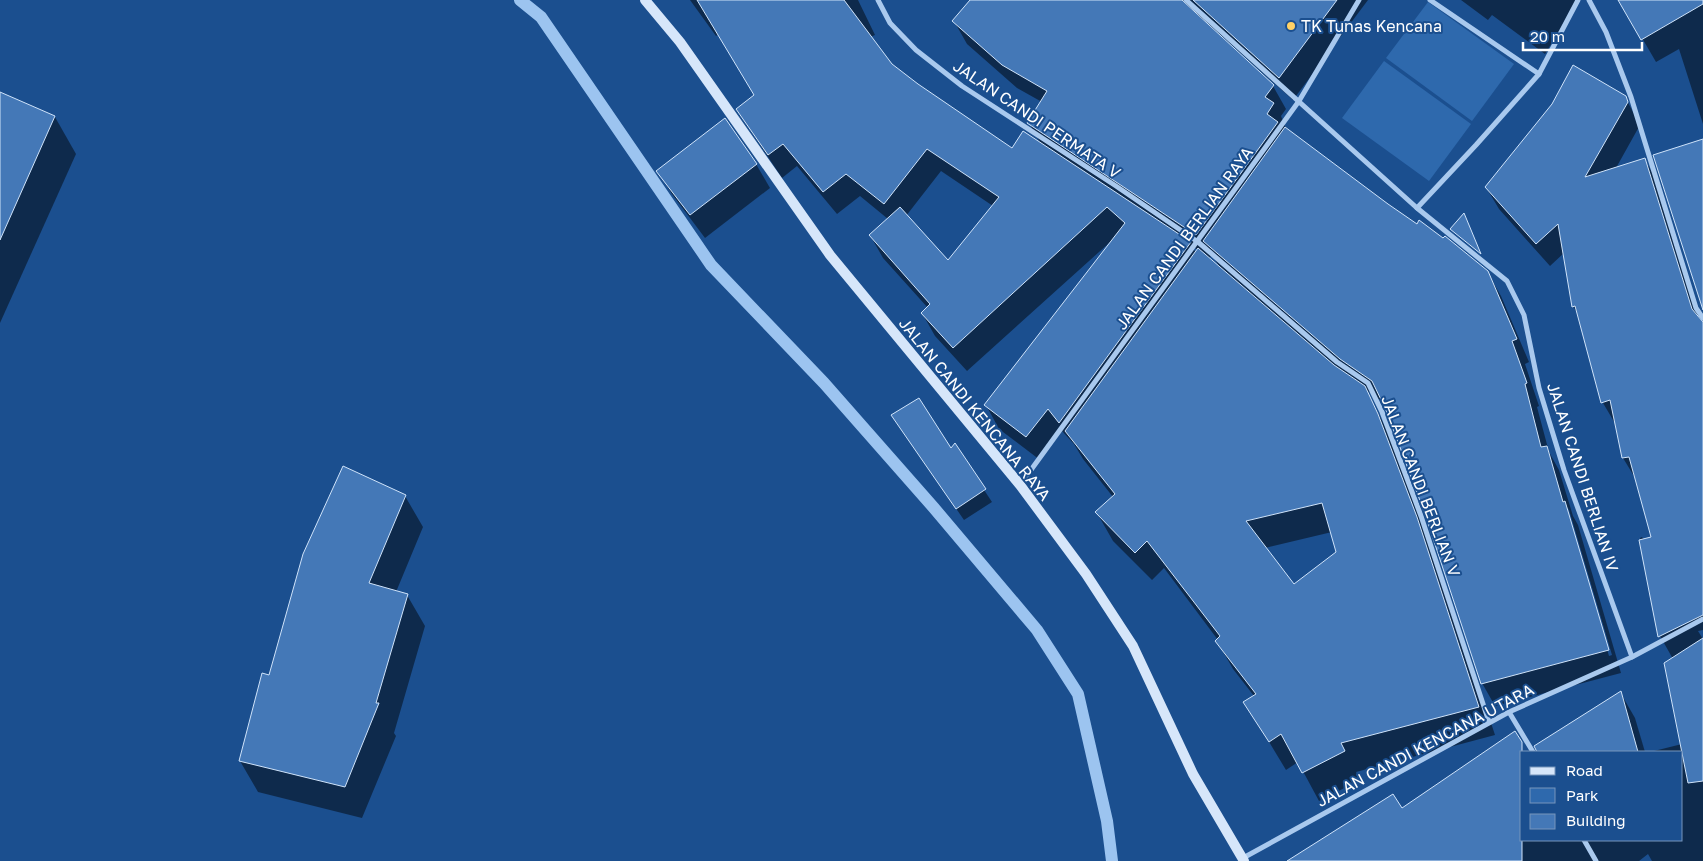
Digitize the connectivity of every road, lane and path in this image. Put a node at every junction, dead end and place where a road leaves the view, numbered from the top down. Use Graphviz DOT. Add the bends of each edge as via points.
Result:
graph roads {
  1 [pos="645,0"];
  2 [pos="878,0"];
  3 [pos="1358,0"];
  4 [pos="1430,0"];
  5 [pos="1578,0"];
  6 [pos="1589,0"];
  7 [pos="1190,1"];
  8 [pos="1539,74"];
  9 [pos="1300,101"];
  10 [pos="1417,208"];
  11 [pos="1198,242"];
  12 [pos="1703,318"];
  13 [pos="1020,485"];
  14 [pos="1703,619"];
  15 [pos="1632,657"];
  16 [pos="1509,712"];
  17 [pos="1489,722"];
  18 [pos="1532,751"];
  19 [pos="1585,841"];
  20 [pos="1243,860"];
  21 [pos="1596,861"];
  1 -- 13 [label="street, JALAN CANDI KENCANA RAYA" via="680,42 830,255"];
  2 -- 11 [label="street, JALAN CANDI PERMATA V" via="890,23 916,50 962,86"];
  3 -- 9 [label="street, JALAN CANDI BERLIAN RAYA"];
  4 -- 8 [label="street"];
  5 -- 8 [label="street"];
  6 -- 12 [label="street" via="1606,32 1631,96 1696,308"];
  7 -- 9 [label="street, JALAN CANDI BERLIAN IV"];
  8 -- 10 [label="street"];
  9 -- 10 [label="street, JALAN CANDI BERLIAN IV"];
  9 -- 11 [label="street, JALAN CANDI BERLIAN RAYA"];
  10 -- 15 [label="street, JALAN CANDI BERLIAN IV" via="1507,281 1524,315 1540,388 1564,470"];
  11 -- 13 [label="street, JALAN CANDI BERLIAN RAYA"];
  11 -- 17 [label="street, JALAN CANDI BERLIAN V" via="1337,362 1368,383 1382,412 1439,565"];
  13 -- 20 [label="street, JALAN CANDI KENCANA RAYA" via="1086,574 1133,646 1193,774"];
  14 -- 15 [label="street, JALAN CANDI KENCANA UTARA"];
  15 -- 16 [label="street, JALAN CANDI KENCANA UTARA"];
  16 -- 17 [label="street, JALAN CANDI KENCANA UTARA"];
  16 -- 18 [label="street"];
  17 -- 20 [label="street, JALAN CANDI KENCANA UTARA"];
  19 -- 21 [label="street"];
}
